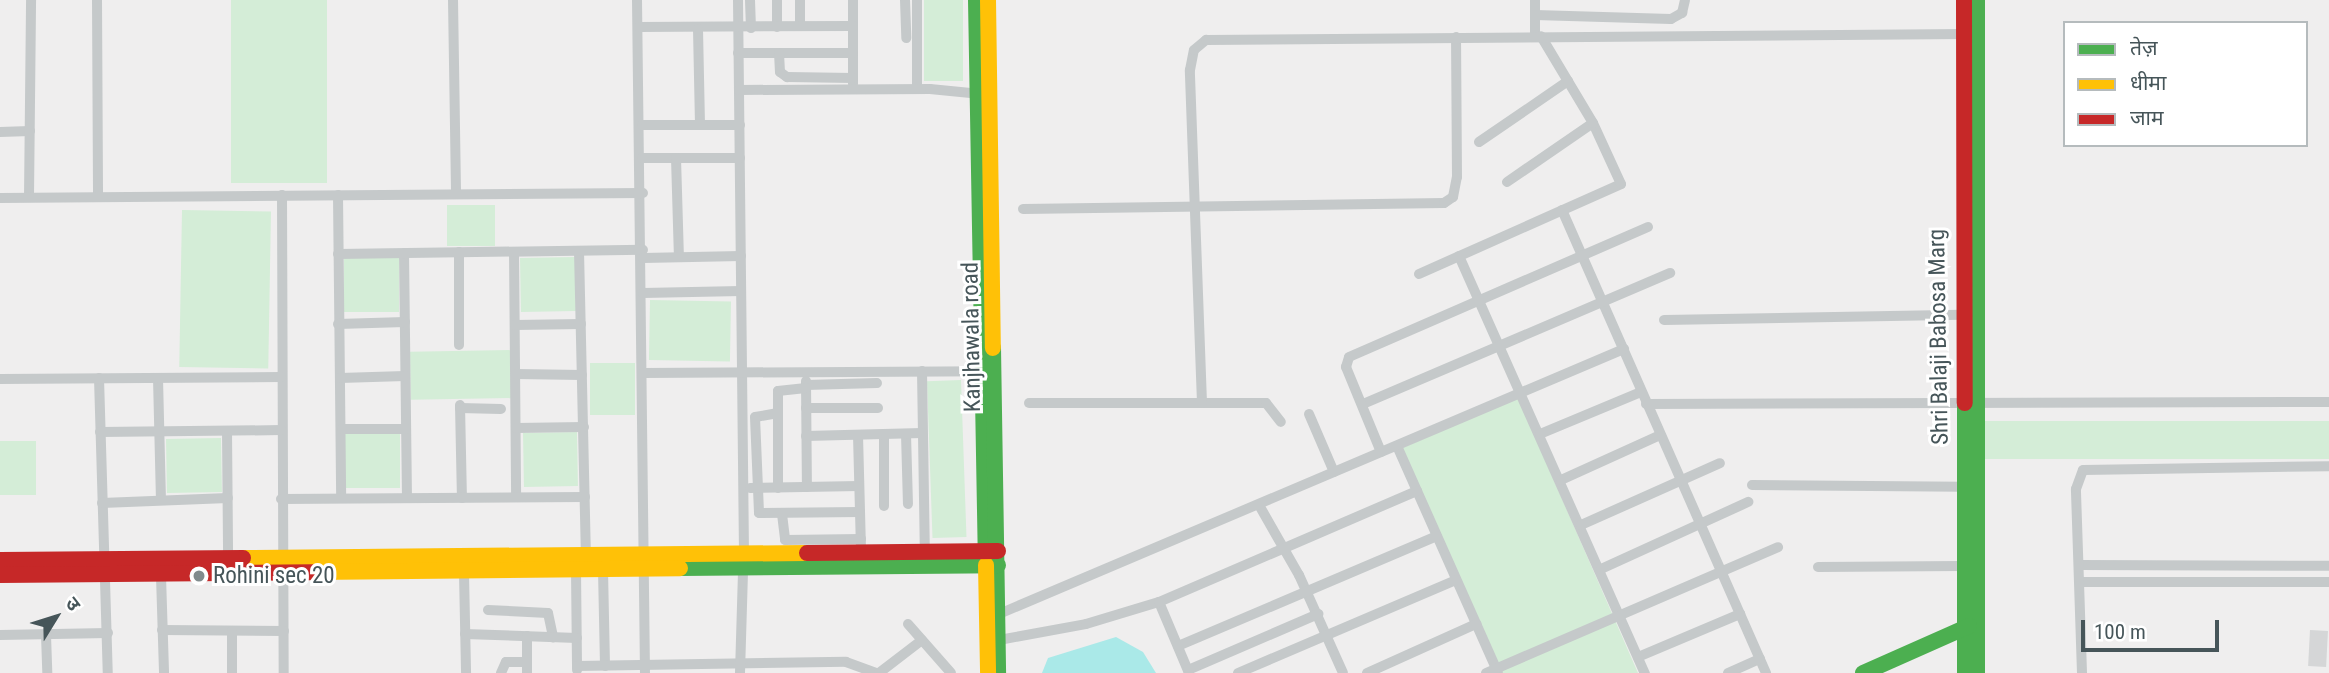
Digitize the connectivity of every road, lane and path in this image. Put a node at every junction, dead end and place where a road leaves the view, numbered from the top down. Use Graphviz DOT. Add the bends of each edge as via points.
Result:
graph roads {
  1 [pos="31,0"];
  2 [pos="97,0"];
  3 [pos="453,0"];
  4 [pos="637,0"];
  5 [pos="738,0"];
  6 [pos="750,0"];
  7 [pos="777,0"];
  8 [pos="800,0"];
  9 [pos="853,0"];
  10 [pos="905,0"];
  11 [pos="917,0"];
  12 [pos="976,0"];
  13 [pos="988,0"];
  14 [pos="1535,0"];
  15 [pos="1685,0"];
  16 [pos="1964,0"];
  17 [pos="1977,0"];
  18 [pos="1535,15"];
  19 [pos="800,26"];
  20 [pos="853,26"];
  21 [pos="639,27"];
  22 [pos="777,27"];
  23 [pos="738,28"];
  24 [pos="751,28"];
  25 [pos="698,29"];
  26 [pos="1964,34"];
  27 [pos="1538,36"];
  28 [pos="1456,37"];
  29 [pos="906,38"];
  30 [pos="738,53"];
  31 [pos="779,53"];
  32 [pos="853,53"];
  33 [pos="853,78"];
  34 [pos="1568,82"];
  35 [pos="917,89"];
  36 [pos="740,90"];
  37 [pos="853,90"];
  38 [pos="984,94"];
  39 [pos="1593,123"];
  40 [pos="642,125"];
  41 [pos="699,125"];
  42 [pos="740,125"];
  43 [pos="30,131"];
  44 [pos="0,132"];
  45 [pos="1479,142"];
  46 [pos="642,158"];
  47 [pos="740,158"];
  48 [pos="676,159"];
  49 [pos="1507,182"];
  50 [pos="643,193"];
  51 [pos="456,194"];
  52 [pos="282,195"];
  53 [pos="338,195"];
  54 [pos="29,197"];
  55 [pos="98,197"];
  56 [pos="0,198"];
  57 [pos="1197,206"];
  58 [pos="1023,209"];
  59 [pos="1562,211"];
  60 [pos="1648,227"];
  61 [pos="579,251"];
  62 [pos="459,252"];
  63 [pos="514,252"];
  64 [pos="404,253"];
  65 [pos="338,254"];
  66 [pos="643,254"];
  67 [pos="741,256"];
  68 [pos="1459,256"];
  69 [pos="679,257"];
  70 [pos="1583,258"];
  71 [pos="1419,274"];
  72 [pos="1670,274"];
  73 [pos="741,291"];
  74 [pos="643,293"];
  75 [pos="1602,301"];
  76 [pos="1480,303"];
  77 [pos="1961,315"];
  78 [pos="1664,320"];
  79 [pos="405,322"];
  80 [pos="338,324"];
  81 [pos="581,324"];
  82 [pos="515,325"];
  83 [pos="459,345"];
  84 [pos="1501,347"];
  85 [pos="1624,349"];
  86 [pos="922,371"];
  87 [pos="989,371"];
  88 [pos="742,372"];
  89 [pos="806,372"];
  90 [pos="643,373"];
  91 [pos="516,374"];
  92 [pos="582,375"];
  93 [pos="405,376"];
  94 [pos="281,377"];
  95 [pos="99,378"];
  96 [pos="158,378"];
  97 [pos="340,378"];
  98 [pos="0,379"];
  99 [pos="877,383"];
  100 [pos="806,387"];
  101 [pos="1641,391"];
  102 [pos="1521,392"];
  103 [pos="1969,402"];
  104 [pos="2329,402"];
  105 [pos="1029,403"];
  106 [pos="1202,403"];
  107 [pos="1363,404"];
  108 [pos="1646,404"];
  109 [pos="806,408"];
  110 [pos="878,408"];
  111 [pos="501,409"];
  112 [pos="778,413"];
  113 [pos="1309,414"];
  114 [pos="1280,422"];
  115 [pos="584,427"];
  116 [pos="516,428"];
  117 [pos="342,429"];
  118 [pos="405,429"];
  119 [pos="281,430"];
  120 [pos="227,431"];
  121 [pos="100,432"];
  122 [pos="159,432"];
  123 [pos="922,433"];
  124 [pos="884,434"];
  125 [pos="906,434"];
  126 [pos="858,435"];
  127 [pos="1540,435"];
  128 [pos="1660,435"];
  129 [pos="806,436"];
  130 [pos="1397,446"];
  131 [pos="1381,452"];
  132 [pos="1720,463"];
  133 [pos="2329,466"];
  134 [pos="1334,472"];
  135 [pos="1561,480"];
  136 [pos="1681,481"];
  137 [pos="1752,485"];
  138 [pos="859,486"];
  139 [pos="807,487"];
  140 [pos="1962,487"];
  141 [pos="744,488"];
  142 [pos="756,488"];
  143 [pos="778,488"];
  144 [pos="1417,491"];
  145 [pos="516,496"];
  146 [pos="585,497"];
  147 [pos="228,498"];
  148 [pos="341,498"];
  149 [pos="407,498"];
  150 [pos="462,498"];
  151 [pos="281,499"];
  152 [pos="161,500"];
  153 [pos="102,502"];
  154 [pos="1748,502"];
  155 [pos="908,505"];
  156 [pos="1259,505"];
  157 [pos="884,506"];
  158 [pos="860,512"];
  159 [pos="782,514"];
  160 [pos="1581,525"];
  161 [pos="1700,525"];
  162 [pos="1437,536"];
  163 [pos="861,546"];
  164 [pos="1778,547"];
  165 [pos="1282,548"];
  166 [pos="925,552"];
  167 [pos="586,554"];
  168 [pos="643,554"];
  169 [pos="281,557"];
  170 [pos="228,558"];
  171 [pos="992,558"];
  172 [pos="103,559"];
  173 [pos="0,560"];
  174 [pos="744,561"];
  175 [pos="2203,564"];
  176 [pos="2080,565"];
  177 [pos="1961,566"];
  178 [pos="2306,566"];
  179 [pos="2329,566"];
  180 [pos="1818,567"];
  181 [pos="1601,569"];
  182 [pos="576,570"];
  183 [pos="603,570"];
  184 [pos="1720,570"];
  185 [pos="643,571"];
  186 [pos="0,575"];
  187 [pos="281,575"];
  188 [pos="464,575"];
  189 [pos="103,576"];
  190 [pos="161,576"];
  191 [pos="1456,580"];
  192 [pos="2307,581"];
  193 [pos="2081,582"];
  194 [pos="2203,582"];
  195 [pos="2329,582"];
  196 [pos="1307,591"];
  197 [pos="1159,602"];
  198 [pos="488,610"];
  199 [pos="1619,613"];
  200 [pos="999,614"];
  201 [pos="1318,614"];
  202 [pos="1740,614"];
  203 [pos="1977,621"];
  204 [pos="908,624"];
  205 [pos="1476,624"];
  206 [pos="1962,629"];
  207 [pos="162,630"];
  208 [pos="232,631"];
  209 [pos="284,631"];
  210 [pos="108,633"];
  211 [pos="466,634"];
  212 [pos="0,635"];
  213 [pos="46,635"];
  214 [pos="527,636"];
  215 [pos="1327,636"];
  216 [pos="553,637"];
  217 [pos="577,638"];
  218 [pos="999,639"];
  219 [pos="922,640"];
  220 [pos="1178,646"];
  221 [pos="1638,657"];
  222 [pos="1760,659"];
  223 [pos="605,666"];
  224 [pos="527,668"];
  225 [pos="740,668"];
  226 [pos="818,668"];
  227 [pos="577,670"];
  228 [pos="645,670"];
  229 [pos="1189,672"];
  230 [pos="1493,672"];
  231 [pos="47,673"];
  232 [pos="108,673"];
  233 [pos="164,673"];
  234 [pos="232,673"];
  235 [pos="284,673"];
  236 [pos="466,673"];
  237 [pos="501,673"];
  238 [pos="878,673"];
  239 [pos="951,673"];
  240 [pos="988,673"];
  241 [pos="998,673"];
  242 [pos="1238,673"];
  243 [pos="1343,673"];
  244 [pos="1367,673"];
  245 [pos="1645,673"];
  246 [pos="1728,673"];
  247 [pos="1766,673"];
  248 [pos="1863,673"];
  249 [pos="1965,673"];
  250 [pos="1977,673"];
  251 [pos="2082,673"];
  1 -- 43 [label="street"];
  2 -- 55 [label="street"];
  3 -- 51 [label="street"];
  4 -- 21 [label="street"];
  5 -- 23 [label="street"];
  6 -- 24 [label="street"];
  7 -- 22 [label="street"];
  8 -- 19 [label="street"];
  9 -- 20 [label="street"];
  10 -- 29 [label="street"];
  11 -- 35 [label="street"];
  12 -- 38 [label="street, Kanjhawala road"];
  13 -- 38 [label="street, Kanjhawala road"];
  14 -- 18 [label="street"];
  15 -- 18 [label="street" via="1682,13 1671,19"];
  16 -- 26 [label="street, Shri Balaji Babosa Marg"];
  17 -- 103 [label="street, Shri Balaji Babosa Marg"];
  18 -- 27 [label="street"];
  19 -- 20 [label="street"];
  19 -- 22 [label="street"];
  20 -- 32 [label="street"];
  21 -- 25 [label="street"];
  21 -- 40 [label="street"];
  22 -- 24 [label="street"];
  23 -- 24 [label="street"];
  23 -- 25 [label="street"];
  23 -- 30 [label="street"];
  25 -- 41 [label="street"];
  26 -- 27 [label="street"];
  26 -- 77 [label="street, Shri Balaji Babosa Marg"];
  27 -- 28 [label="street"];
  27 -- 34 [label="street"];
  28 -- 57 [label="street" via="1457,177 1450,200 1425,206"];
  28 -- 57 [label="street" via="1229,37 1201,43 1191,70"];
  30 -- 31 [label="street"];
  30 -- 36 [label="street"];
  31 -- 32 [label="street"];
  31 -- 33 [label="street" via="780,72 787,77"];
  32 -- 33 [label="street"];
  33 -- 37 [label="street"];
  34 -- 39 [label="street"];
  34 -- 45 [label="street"];
  35 -- 37 [label="street"];
  35 -- 38 [label="street"];
  36 -- 37 [label="street"];
  36 -- 42 [label="street"];
  38 -- 87 [label="street, Kanjhawala road"];
  39 -- 49 [label="street"];
  39 -- 59 [label="street" via="1621,184"];
  40 -- 41 [label="street"];
  40 -- 46 [label="street"];
  41 -- 42 [label="street"];
  42 -- 47 [label="street"];
  43 -- 44 [label="street"];
  43 -- 54 [label="street"];
  46 -- 48 [label="street"];
  46 -- 50 [label="street"];
  47 -- 48 [label="street"];
  47 -- 67 [label="street"];
  48 -- 69 [label="street"];
  50 -- 51 [label="street"];
  50 -- 66 [label="street"];
  51 -- 53 [label="street"];
  52 -- 53 [label="street"];
  52 -- 55 [label="street"];
  52 -- 94 [label="street"];
  53 -- 65 [label="street"];
  54 -- 55 [label="street"];
  54 -- 56 [label="street"];
  57 -- 58 [label="street"];
  57 -- 106 [label="street"];
  59 -- 68 [label="street"];
  59 -- 70 [label="street"];
  60 -- 70 [label="street"];
  61 -- 63 [label="street"];
  61 -- 66 [label="street"];
  61 -- 81 [label="street"];
  62 -- 63 [label="street"];
  62 -- 64 [label="street"];
  62 -- 83 [label="street"];
  63 -- 82 [label="street"];
  64 -- 65 [label="street"];
  64 -- 79 [label="street"];
  65 -- 80 [label="street"];
  66 -- 69 [label="street"];
  66 -- 74 [label="street"];
  67 -- 69 [label="street"];
  67 -- 73 [label="street"];
  68 -- 71 [label="street"];
  68 -- 76 [label="street"];
  70 -- 75 [label="street"];
  70 -- 76 [label="street"];
  72 -- 75 [label="street"];
  73 -- 74 [label="street"];
  73 -- 88 [label="street"];
  74 -- 90 [label="street"];
  75 -- 84 [label="street"];
  75 -- 85 [label="street"];
  76 -- 84 [label="street"];
  76 -- 107 [label="street" via="1349,357 1346,367"];
  77 -- 78 [label="street"];
  77 -- 103 [label="street, Shri Balaji Babosa Marg"];
  79 -- 80 [label="street"];
  79 -- 93 [label="street"];
  80 -- 97 [label="street"];
  81 -- 82 [label="street"];
  81 -- 92 [label="street"];
  82 -- 91 [label="street"];
  84 -- 102 [label="street"];
  84 -- 107 [label="street"];
  85 -- 101 [label="street"];
  85 -- 102 [label="street"];
  86 -- 87 [label="street"];
  86 -- 89 [label="street"];
  86 -- 123 [label="street"];
  87 -- 171 [label="street, Kanjhawala road"];
  88 -- 89 [label="street"];
  88 -- 90 [label="street"];
  88 -- 141 [label="street"];
  89 -- 100 [label="street"];
  90 -- 168 [label="street"];
  91 -- 92 [label="street"];
  91 -- 116 [label="street"];
  92 -- 115 [label="street"];
  93 -- 97 [label="street"];
  93 -- 118 [label="street"];
  94 -- 96 [label="street"];
  94 -- 119 [label="street"];
  95 -- 96 [label="street"];
  95 -- 98 [label="street"];
  95 -- 121 [label="street"];
  96 -- 122 [label="street"];
  97 -- 117 [label="street"];
  99 -- 100 [label="street"];
  100 -- 109 [label="street"];
  100 -- 112 [label="street" via="780,389"];
  101 -- 108 [label="street"];
  101 -- 127 [label="street"];
  102 -- 127 [label="street"];
  102 -- 130 [label="street"];
  103 -- 104 [label="street"];
  103 -- 108 [label="street"];
  103 -- 140 [label="street, Shri Balaji Babosa Marg"];
  103 -- 203 [label="street, Shri Balaji Babosa Marg"];
  105 -- 106 [label="street"];
  106 -- 114 [label="street" via="1269,404"];
  107 -- 131 [label="street"];
  108 -- 128 [label="street"];
  109 -- 110 [label="street"];
  109 -- 129 [label="street"];
  111 -- 150 [label="street" via="460,407"];
  112 -- 142 [label="street" via="756,415"];
  112 -- 143 [label="street"];
  113 -- 134 [label="street"];
  115 -- 116 [label="street"];
  115 -- 146 [label="street"];
  116 -- 145 [label="street"];
  117 -- 118 [label="street"];
  117 -- 148 [label="street"];
  118 -- 149 [label="street"];
  119 -- 120 [label="street"];
  119 -- 151 [label="street"];
  120 -- 122 [label="street"];
  120 -- 147 [label="street"];
  121 -- 122 [label="street"];
  121 -- 153 [label="street"];
  122 -- 152 [label="street"];
  123 -- 125 [label="street"];
  123 -- 166 [label="street"];
  124 -- 125 [label="street"];
  124 -- 126 [label="street"];
  124 -- 157 [label="street"];
  125 -- 155 [label="street"];
  126 -- 129 [label="street"];
  126 -- 138 [label="street"];
  127 -- 135 [label="street"];
  128 -- 135 [label="street"];
  128 -- 136 [label="street"];
  129 -- 139 [label="street"];
  130 -- 131 [label="street"];
  130 -- 144 [label="street"];
  131 -- 134 [label="street"];
  132 -- 136 [label="street"];
  133 -- 176 [label="street" via="2083,470 2076,479"];
  134 -- 156 [label="street"];
  135 -- 160 [label="street"];
  136 -- 160 [label="street"];
  136 -- 161 [label="street"];
  137 -- 140 [label="street"];
  138 -- 139 [label="street"];
  138 -- 158 [label="street"];
  139 -- 143 [label="street"];
  140 -- 177 [label="street, Shri Balaji Babosa Marg"];
  141 -- 142 [label="street"];
  141 -- 174 [label="street"];
  142 -- 143 [label="street"];
  142 -- 159 [label="street" via="759,513"];
  144 -- 162 [label="street"];
  144 -- 165 [label="street"];
  145 -- 146 [label="street"];
  145 -- 150 [label="street"];
  146 -- 167 [label="street"];
  147 -- 152 [label="street"];
  147 -- 170 [label="street"];
  148 -- 149 [label="street"];
  148 -- 151 [label="street"];
  149 -- 150 [label="street"];
  151 -- 169 [label="street"];
  152 -- 153 [label="street"];
  153 -- 172 [label="street"];
  154 -- 161 [label="street"];
  156 -- 165 [label="street"];
  156 -- 200 [label="street"];
  158 -- 159 [label="street"];
  158 -- 163 [label="street"];
  159 -- 163 [label="street" via="785,540"];
  160 -- 181 [label="street"];
  161 -- 181 [label="street"];
  161 -- 184 [label="street"];
  162 -- 191 [label="street"];
  162 -- 196 [label="street"];
  163 -- 166 [label="street"];
  163 -- 174 [label="street"];
  164 -- 184 [label="street"];
  165 -- 196 [label="street"];
  165 -- 197 [label="street"];
  166 -- 171 [label="street"];
  167 -- 168 [label="street"];
  167 -- 169 [label="street"];
  168 -- 174 [label="street"];
  168 -- 185 [label="street"];
  169 -- 170 [label="street"];
  169 -- 187 [label="street"];
  170 -- 172 [label="street"];
  171 -- 174 [label="street"];
  171 -- 200 [label="street, Kanjhawala road"];
  171 -- 240 [label="street, Kanjhawala road"];
  172 -- 173 [label="street"];
  172 -- 189 [label="street"];
  174 -- 185 [label="street"];
  174 -- 225 [label="street"];
  175 -- 176 [label="street"];
  175 -- 178 [label="street"];
  175 -- 194 [label="street"];
  176 -- 193 [label="street"];
  177 -- 180 [label="street"];
  177 -- 206 [label="street, Shri Balaji Babosa Marg"];
  178 -- 179 [label="street"];
  178 -- 192 [label="street"];
  181 -- 199 [label="street"];
  182 -- 183 [label="street"];
  182 -- 188 [label="street"];
  182 -- 217 [label="street"];
  183 -- 185 [label="street"];
  183 -- 223 [label="street"];
  184 -- 199 [label="street"];
  184 -- 202 [label="street"];
  185 -- 228 [label="street"];
  186 -- 189 [label="street"];
  187 -- 188 [label="street"];
  187 -- 190 [label="street"];
  187 -- 209 [label="street"];
  188 -- 211 [label="street"];
  189 -- 190 [label="street"];
  189 -- 210 [label="street"];
  190 -- 207 [label="street"];
  191 -- 205 [label="street"];
  191 -- 215 [label="street"];
  192 -- 194 [label="street"];
  192 -- 195 [label="street"];
  193 -- 194 [label="street"];
  193 -- 251 [label="street"];
  196 -- 201 [label="street"];
  196 -- 220 [label="street"];
  197 -- 218 [label="street" via="1086,624"];
  197 -- 220 [label="street"];
  198 -- 216 [label="street" via="548,613"];
  199 -- 221 [label="street"];
  199 -- 230 [label="street"];
  200 -- 218 [label="street, Kanjhawala road"];
  201 -- 215 [label="street"];
  201 -- 229 [label="street"];
  202 -- 221 [label="street"];
  202 -- 222 [label="street"];
  203 -- 206 [label="street"];
  203 -- 250 [label="street, Shri Balaji Babosa Marg"];
  204 -- 219 [label="street"];
  205 -- 230 [label="street"];
  205 -- 244 [label="street"];
  206 -- 248 [label="street"];
  206 -- 249 [label="street, Shri Balaji Babosa Marg"];
  207 -- 208 [label="street"];
  207 -- 233 [label="street"];
  208 -- 209 [label="street"];
  208 -- 234 [label="street"];
  209 -- 235 [label="street"];
  210 -- 213 [label="street"];
  210 -- 232 [label="street"];
  211 -- 214 [label="street"];
  211 -- 236 [label="street"];
  212 -- 213 [label="street"];
  213 -- 231 [label="street"];
  214 -- 216 [label="street"];
  214 -- 224 [label="street"];
  215 -- 242 [label="street"];
  215 -- 243 [label="street"];
  216 -- 217 [label="street"];
  217 -- 227 [label="street"];
  218 -- 241 [label="street, Kanjhawala road"];
  219 -- 238 [label="street"];
  219 -- 239 [label="street"];
  220 -- 229 [label="street"];
  221 -- 245 [label="street"];
  222 -- 246 [label="street"];
  222 -- 247 [label="street"];
  223 -- 227 [label="street"];
  223 -- 228 [label="street"];
  224 -- 237 [label="street" via="506,662"];
  225 -- 226 [label="street"];
  225 -- 228 [label="street"];
  226 -- 238 [label="street" via="857,663"];
}
